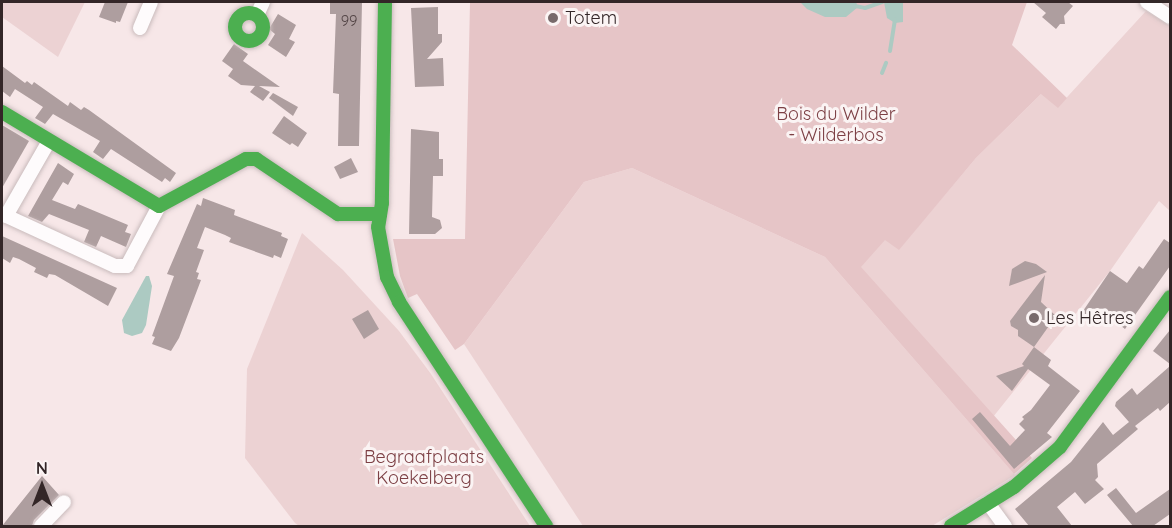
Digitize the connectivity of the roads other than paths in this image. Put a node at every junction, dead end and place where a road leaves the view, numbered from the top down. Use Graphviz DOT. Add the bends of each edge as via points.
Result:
graph roads {
  1 [pos="151,2"];
  2 [pos="263,2"];
  3 [pos="385,2"];
  4 [pos="1147,2"];
  5 [pos="257,15"];
  6 [pos="1170,17"];
  7 [pos="140,28"];
  8 [pos="2,112"];
  9 [pos="49,141"];
  10 [pos="159,206"];
  11 [pos="380,214"];
  12 [pos="4,215"];
  13 [pos="1170,297"];
  14 [pos="64,502"];
  15 [pos="988,503"];
  16 [pos="41,526"];
  17 [pos="546,526"];
  18 [pos="951,526"];
  19 [pos="1005,526"];
  1 -- 7 [label="street"];
  2 -- 5 [label="street"];
  3 -- 11 [label="street"];
  4 -- 6 [label="street"];
  8 -- 9 [label="street"];
  9 -- 10 [label="street"];
  9 -- 12 [label="street"];
  10 -- 11 [label="street" via="246,159 256,159 338,214"];
  10 -- 12 [label="street" via="127,266 115,266"];
  11 -- 17 [label="street" via="382,258 399,302"];
  13 -- 15 [label="street" via="1060,447 1014,487"];
  14 -- 16 [label="street"];
  15 -- 18 [label="street"];
  15 -- 19 [label="street"];
}
